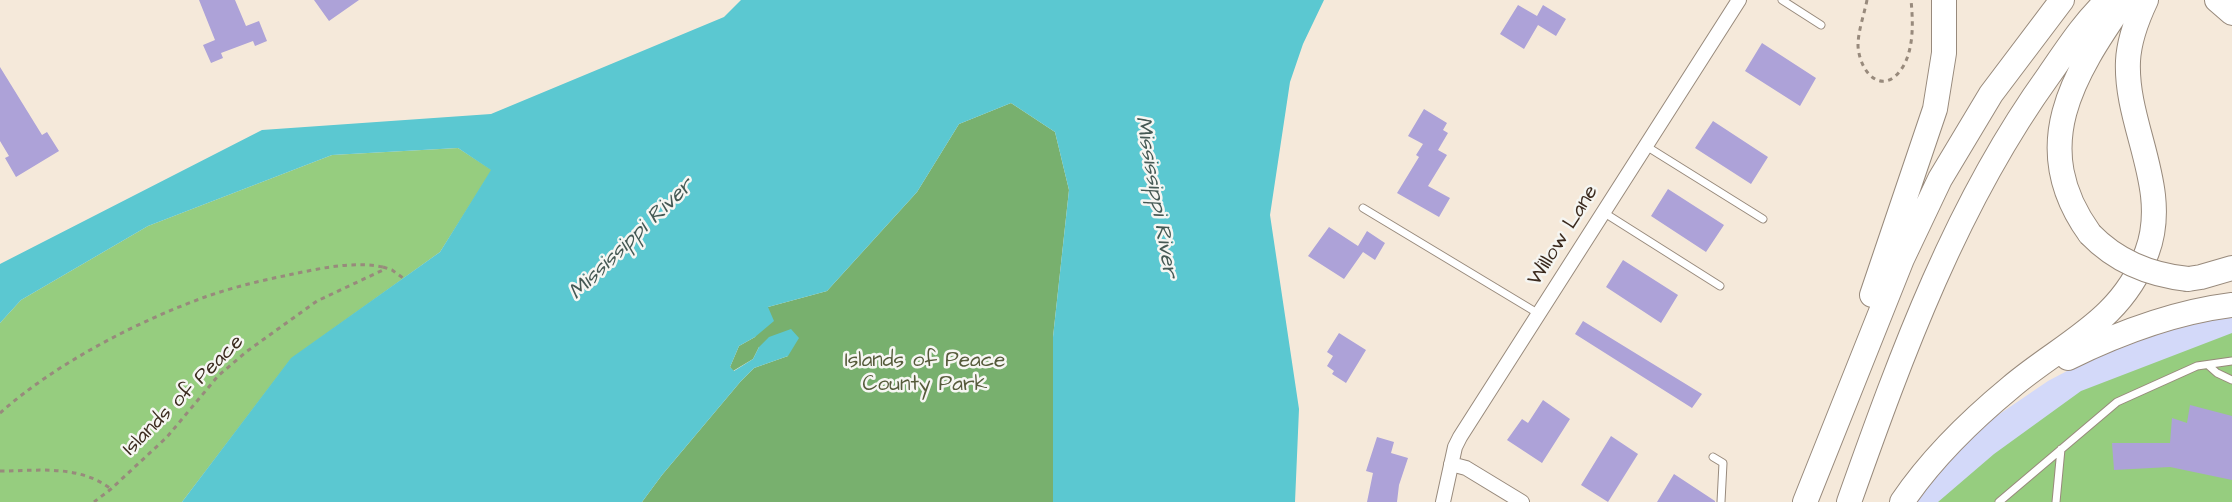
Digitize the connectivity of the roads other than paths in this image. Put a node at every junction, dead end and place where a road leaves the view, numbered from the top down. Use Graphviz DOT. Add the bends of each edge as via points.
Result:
graph roads {
  1 [pos="1739,0"];
  2 [pos="1782,0"];
  3 [pos="1944,0"];
  4 [pos="2062,0"];
  5 [pos="2108,0"];
  6 [pos="2125,0"];
  7 [pos="2146,0"];
  8 [pos="2217,0"];
  9 [pos="2232,13"];
  10 [pos="1821,25"];
  11 [pos="1646,146"];
  12 [pos="1363,208"];
  13 [pos="1603,212"];
  14 [pos="1763,219"];
  15 [pos="2232,268"];
  16 [pos="1720,286"];
  17 [pos="2232,304"];
  18 [pos="1539,314"];
  19 [pos="2232,361"];
  20 [pos="2208,364"];
  21 [pos="2232,380"];
  22 [pos="1967,427"];
  23 [pos="2061,449"];
  24 [pos="1713,457"];
  25 [pos="1451,464"];
  26 [pos="1443,502"];
  27 [pos="1522,502"];
  28 [pos="1721,502"];
  29 [pos="1804,502"];
  30 [pos="1850,502"];
  31 [pos="1902,502"];
  32 [pos="1999,502"];
  33 [pos="2056,502"];
  1 -- 11 [label="street, Willow Lane"];
  2 -- 10 [label="lane"];
  3 -- 29 [label="highway" via="1942,74 1929,131"];
  4 -- 29 [label="highway" via="1991,94 1940,179 1902,259"];
  5 -- 30 [label="highway" via="2030,101 1973,196 1910,339"];
  6 -- 15 [label="highway, bridge" via="2083,66 2066,103 2060,126 2066,187 2090,234 2135,266 2188,279"];
  7 -- 22 [label="highway" via="2134,29 2128,61 2132,104 2150,175 2152,233 2147,253 2124,294 2102,320 2011,386"];
  8 -- 9 [label="highway"];
  11 -- 13 [label="street, Willow Lane"];
  11 -- 14 [label="lane"];
  12 -- 18 [label="lane"];
  13 -- 16 [label="lane"];
  13 -- 18 [label="street, Willow Lane"];
  17 -- 22 [label="highway" via="2164,320 2085,350 2017,390"];
  18 -- 25 [label="street, Willow Lane" via="1460,437"];
  19 -- 20 [label="lane"];
  20 -- 21 [label="lane"];
  20 -- 23 [label="lane" via="2117,402"];
  22 -- 31 [label="highway"];
  23 -- 32 [label="lane"];
  23 -- 33 [label="lane"];
  24 -- 28 [label="lane" via="1723,463"];
  25 -- 26 [label="street, Willow Lane"];
  25 -- 27 [label="street" via="1466,468"];
}
